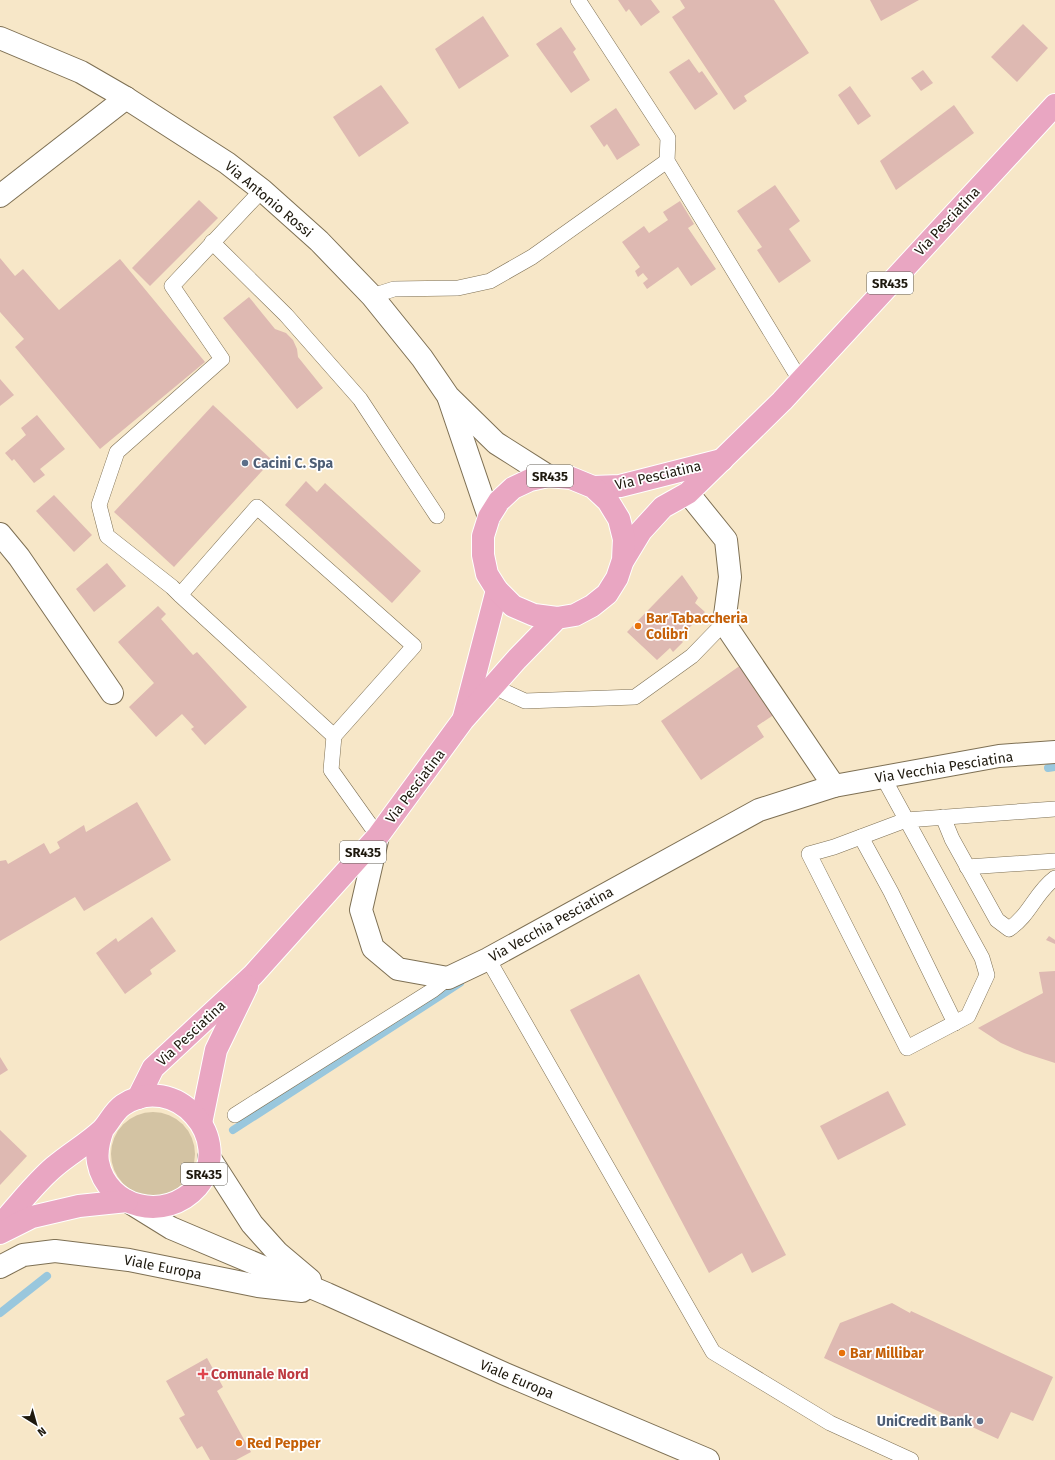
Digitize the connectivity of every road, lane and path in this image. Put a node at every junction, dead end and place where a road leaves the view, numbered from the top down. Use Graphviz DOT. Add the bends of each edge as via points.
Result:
graph roads {
  1 [pos="578,0"];
  2 [pos="0,38"];
  3 [pos="126,98"];
  4 [pos="1055,105"];
  5 [pos="667,161"];
  6 [pos="262,190"];
  7 [pos="0,196"];
  8 [pos="212,242"];
  9 [pos="372,296"];
  10 [pos="800,380"];
  11 [pos="448,396"];
  12 [pos="724,459"];
  13 [pos="548,476"];
  14 [pos="593,487"];
  15 [pos="688,493"];
  16 [pos="437,516"];
  17 [pos="488,517"];
  18 [pos="0,534"];
  19 [pos="623,560"];
  20 [pos="497,590"];
  21 [pos="180,595"];
  22 [pos="557,618"];
  23 [pos="724,624"];
  24 [pos="494,687"];
  25 [pos="112,694"];
  26 [pos="463,720"];
  27 [pos="334,736"];
  28 [pos="1055,752"];
  29 [pos="883,777"];
  30 [pos="834,786"];
  31 [pos="1055,809"];
  32 [pos="943,817"];
  33 [pos="906,820"];
  34 [pos="378,836"];
  35 [pos="861,837"];
  36 [pos="1055,861"];
  37 [pos="967,867"];
  38 [pos="1055,878"];
  39 [pos="488,959"];
  40 [pos="252,975"];
  41 [pos="448,978"];
  42 [pos="955,1023"];
  43 [pos="138,1098"];
  44 [pos="234,1115"];
  45 [pos="202,1123"];
  46 [pos="103,1129"];
  47 [pos="209,1157"];
  48 [pos="127,1201"];
  49 [pos="0,1225"];
  50 [pos="0,1233"];
  51 [pos="0,1266"];
  52 [pos="327,1294"];
  53 [pos="708,1460"];
  54 [pos="911,1460"];
  1 -- 5 [label="lane" via="668,138"];
  2 -- 3 [label="main road, Via Antonio Rossi" via="81,72"];
  3 -- 6 [label="main road, Via Antonio Rossi" via="227,163"];
  3 -- 7 [label="main road"];
  4 -- 10 [label="main road, Via Pesciatina / SR435"];
  5 -- 9 [label="lane" via="532,257 490,281 458,288 394,289"];
  5 -- 10 [label="lane"];
  6 -- 8 [label="lane"];
  6 -- 9 [label="main road, Via Antonio Rossi" via="319,241"];
  8 -- 16 [label="lane" via="286,315 360,399"];
  8 -- 21 [label="lane" via="172,286 222,359 118,452 99,506 107,536"];
  9 -- 11 [label="main road, Via Antonio Rossi" via="422,358"];
  10 -- 12 [label="main road, Via Pesciatina / SR435"];
  11 -- 13 [label="main road" via="496,443"];
  11 -- 17 [label="main road"];
  12 -- 14 [label="main road, Via Pesciatina / SR435" via="620,486"];
  12 -- 15 [label="main road, Via Pesciatina / SR435"];
  13 -- 14 [label="main road, Via Pesciatina / SR435" via="571,478"];
  13 -- 17 [label="main road, Via Pesciatina / SR435" via="530,480 513,488 499,501"];
  14 -- 19 [label="main road, Via Pesciatina / SR435" via="608,501 619,519 624,539"];
  15 -- 19 [label="main road, Via Pesciatina / SR435" via="663,507 641,531"];
  15 -- 23 [label="main road" via="726,540 730,577"];
  17 -- 20 [label="main road, Via Pesciatina / SR435" via="482,555 487,574"];
  18 -- 25 [label="main road" via="19,557"];
  19 -- 22 [label="main road, Via Pesciatina / SR435" via="617,578 602,598 575,614"];
  20 -- 22 [label="main road, Via Pesciatina / SR435" via="513,606 534,615"];
  20 -- 26 [label="main road, Via Pesciatina / SR435"];
  21 -- 27 [label="lane"];
  21 -- 27 [label="lane" via="257,507 414,646"];
  22 -- 24 [label="main road, Via Pesciatina / SR435"];
  23 -- 24 [label="lane" via="692,656 635,697 525,701"];
  23 -- 30 [label="main road"];
  24 -- 26 [label="main road, Via Pesciatina / SR435"];
  26 -- 34 [label="main road, Via Pesciatina / SR435"];
  27 -- 34 [label="lane" via="331,770"];
  28 -- 29 [label="main road, Via Vecchia Pesciatina" via="999,756"];
  29 -- 30 [label="main road, Via Vecchia Pesciatina"];
  29 -- 33 [label="lane"];
  30 -- 39 [label="main road, Via Vecchia Pesciatina" via="759,810"];
  31 -- 32 [label="lane"];
  32 -- 33 [label="lane"];
  32 -- 37 [label="lane"];
  33 -- 35 [label="lane"];
  33 -- 42 [label="lane" via="982,958 987,975 968,1016"];
  34 -- 40 [label="main road, Via Pesciatina / SR435"];
  34 -- 41 [label="main road" via="361,910 373,948 398,969"];
  35 -- 42 [label="lane"];
  35 -- 42 [label="lane" via="809,854 907,1048"];
  36 -- 37 [label="lane"];
  37 -- 38 [label="lane" via="997,920 1009,930 1021,922 1046,885"];
  39 -- 41 [label="main road, Via Vecchia Pesciatina"];
  39 -- 54 [label="lane" via="713,1352 830,1423"];
  40 -- 43 [label="main road, Via Pesciatina / SR435" via="153,1068"];
  40 -- 45 [label="main road, Via Pesciatina / SR435" via="216,1050"];
  41 -- 44 [label="lane" via="433,990"];
  43 -- 45 [label="main road, Via Pesciatina / SR435" via="152,1096 174,1100 192,1111"];
  43 -- 46 [label="main road, Via Pesciatina / SR435" via="115,1112"];
  45 -- 47 [label="main road, Via Pesciatina / SR435"];
  46 -- 48 [label="main road, Via Pesciatina / SR435" via="98,1145 98,1162 113,1191"];
  46 -- 49 [label="main road, Via Pesciatina / SR435" via="53,1168"];
  47 -- 48 [label="main road, Via Pesciatina / SR435" via="198,1186 186,1197 157,1208"];
  47 -- 52 [label="main road, Viale Europa" via="252,1224 278,1253"];
  48 -- 50 [label="main road, Via Pesciatina / SR435" via="79,1206 32,1217"];
  48 -- 52 [label="main road, Viale Europa" via="171,1228"];
  51 -- 52 [label="main road, Viale Europa" via="23,1255 56,1251 129,1260 258,1286"];
  52 -- 53 [label="main road, Viale Europa" via="505,1374"];
}
